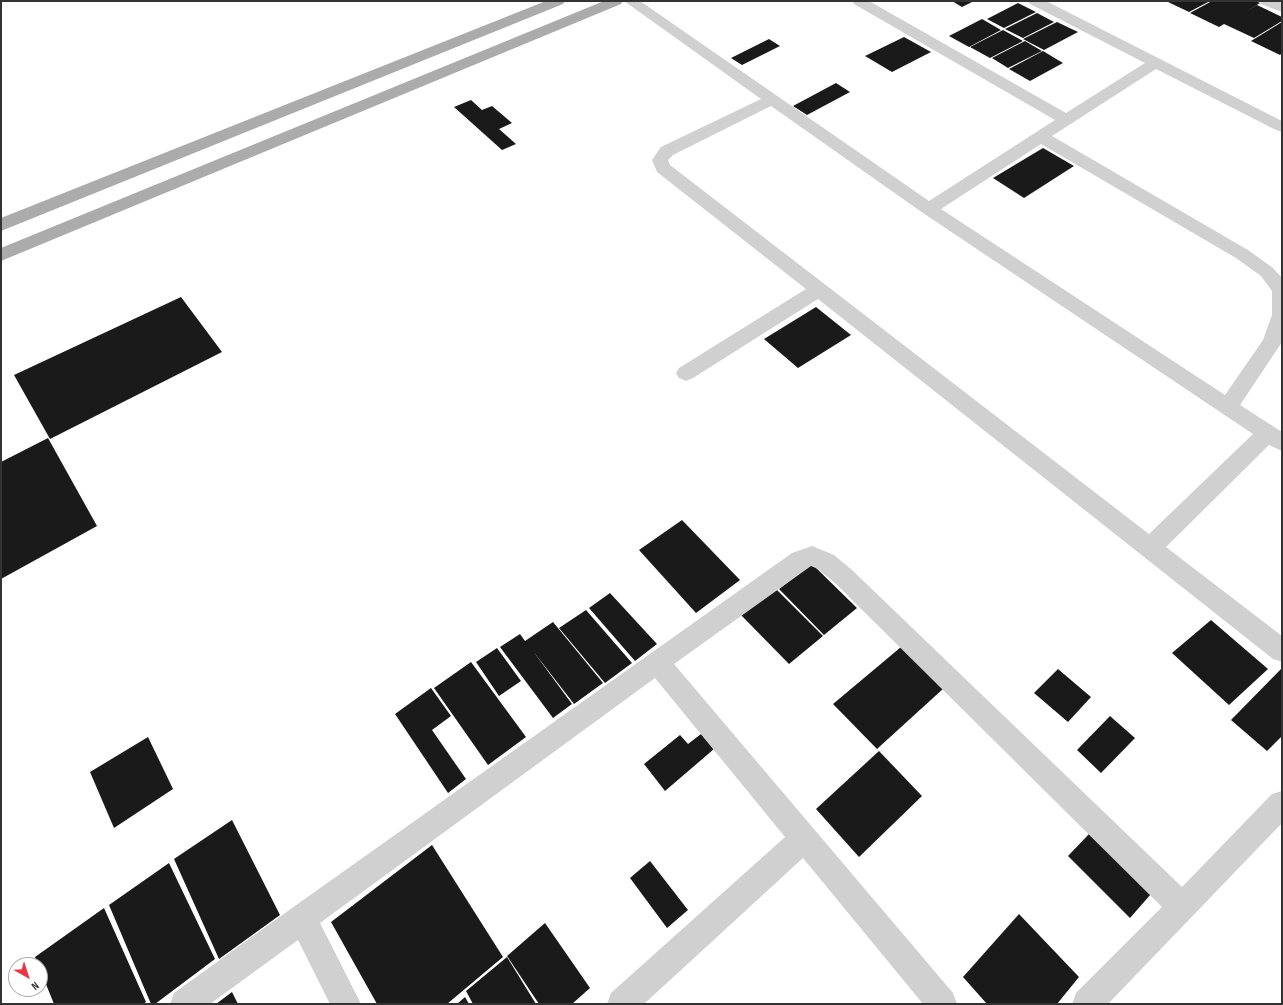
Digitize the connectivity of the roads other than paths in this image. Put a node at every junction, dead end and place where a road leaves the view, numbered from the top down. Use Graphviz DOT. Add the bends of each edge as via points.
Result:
graph roads {
  1 [pos="558,1"];
  2 [pos="616,1"];
  3 [pos="631,1"];
  4 [pos="859,1"];
  5 [pos="1035,1"];
  6 [pos="1156,62"];
  7 [pos="771,100"];
  8 [pos="1065,119"];
  9 [pos="1282,127"];
  10 [pos="1040,136"];
  11 [pos="929,209"];
  12 [pos="1,225"];
  13 [pos="1,255"];
  14 [pos="819,290"];
  15 [pos="686,373"];
  16 [pos="1227,408"];
  17 [pos="1275,438"];
  18 [pos="1150,548"];
  19 [pos="1282,651"];
  20 [pos="656,662"];
  21 [pos="1282,804"];
  22 [pos="803,839"];
  23 [pos="1182,907"];
  24 [pos="302,918"];
  25 [pos="185,1004"];
  26 [pos="346,1004"];
  27 [pos="622,1004"];
  28 [pos="942,1004"];
  29 [pos="1087,1004"];
  1 -- 12 [label="main road"];
  2 -- 13 [label="main road"];
  3 -- 7 [label="street"];
  4 -- 8 [label="street"];
  5 -- 6 [label="street"];
  6 -- 8 [label="street"];
  6 -- 9 [label="street"];
  7 -- 11 [label="street"];
  7 -- 14 [label="street" via="677,145 667,151 660,160 663,168"];
  8 -- 10 [label="street"];
  10 -- 11 [label="street"];
  10 -- 16 [label="street" via="1242,254 1267,272 1281,290 1281,315 1272,342"];
  11 -- 16 [label="street"];
  14 -- 15 [label="street"];
  14 -- 18 [label="street"];
  16 -- 17 [label="street"];
  17 -- 18 [label="street"];
  18 -- 19 [label="street"];
  20 -- 22 [label="street"];
  20 -- 23 [label="street" via="800,560 812,556 826,562 850,582"];
  20 -- 24 [label="street"];
  21 -- 23 [label="street"];
  22 -- 27 [label="street"];
  22 -- 28 [label="street"];
  23 -- 29 [label="street"];
  24 -- 25 [label="street"];
  24 -- 26 [label="street"];
}
